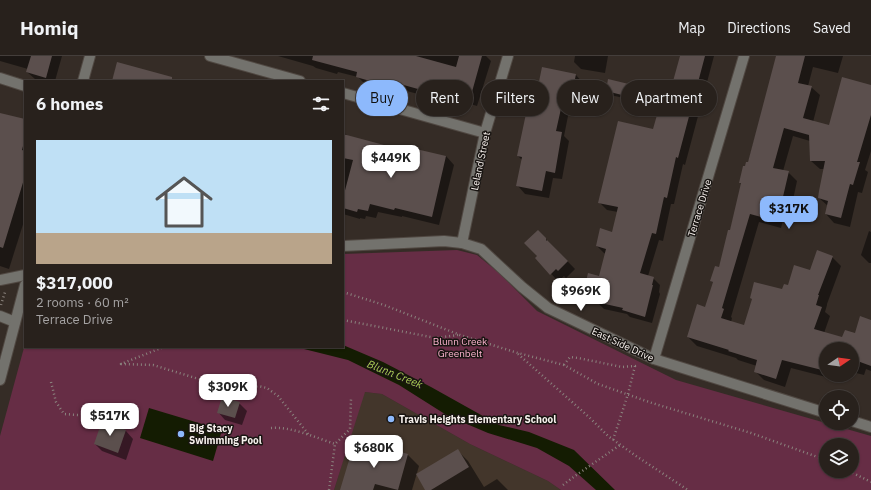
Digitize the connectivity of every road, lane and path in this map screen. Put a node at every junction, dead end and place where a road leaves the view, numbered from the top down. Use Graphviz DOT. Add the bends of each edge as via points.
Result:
graph roads {
  1 [pos="90,56"];
  2 [pos="210,56"];
  3 [pos="508,56"];
  4 [pos="744,56"];
  5 [pos="0,78"];
  6 [pos="83,80"];
  7 [pos="296,80"];
  8 [pos="24,86"];
  9 [pos="344,93"];
  10 [pos="485,133"];
  11 [pos="462,244"];
  12 [pos="344,246"];
  13 [pos="24,275"];
  14 [pos="0,280"];
  15 [pos="24,289"];
  16 [pos="5,292"];
  17 [pos="344,292"];
  18 [pos="0,307"];
  19 [pos="0,316"];
  20 [pos="344,320"];
  21 [pos="16,322"];
  22 [pos="460,335"];
  23 [pos="161,348"];
  24 [pos="518,353"];
  25 [pos="654,359"];
  26 [pos="564,365"];
  27 [pos="0,380"];
  28 [pos="51,382"];
  29 [pos="628,394"];
  30 [pos="351,399"];
  31 [pos="819,411"];
  32 [pos="137,422"];
  33 [pos="859,423"];
  34 [pos="871,427"];
  35 [pos="271,428"];
  36 [pos="309,435"];
  37 [pos="613,440"];
  38 [pos="335,444"];
  39 [pos="620,445"];
  40 [pos="819,457"];
  41 [pos="859,476"];
  42 [pos="871,482"];
  43 [pos="564,485"];
  44 [pos="329,490"];
  45 [pos="688,490"];
  1 -- 6 [label="street"];
  2 -- 7 [label="street"];
  3 -- 10 [label="street, Leland Street"];
  4 -- 25 [label="street, Terrace Drive"];
  5 -- 8 [label="street"];
  9 -- 10 [label="street"];
  10 -- 11 [label="street, Leland Street"];
  11 -- 12 [label="street, East Side Drive" via="444,241"];
  11 -- 25 [label="street, East Side Drive" via="480,249 548,308"];
  13 -- 14 [label="street"];
  15 -- 21 [label="street"];
  16 -- 18 [label="path"];
  17 -- 22 [label="path"];
  19 -- 21 [label="street"];
  20 -- 22 [label="path" via="436,338"];
  21 -- 27 [label="street"];
  22 -- 24 [label="path"];
  23 -- 36 [label="path" via="121,364 153,365 240,391 258,386 266,388 278,396"];
  24 -- 26 [label="path"];
  24 -- 37 [label="path"];
  25 -- 31 [label="street, East Side Drive"];
  26 -- 29 [label="path" via="598,384"];
  26 -- 29 [label="path" via="570,357 622,367 635,366"];
  28 -- 32 [label="path" via="56,402 64,414 100,413"];
  29 -- 37 [label="path"];
  29 -- 40 [label="path"];
  30 -- 38 [label="path" via="350,429"];
  33 -- 34 [label="street"];
  35 -- 36 [label="path"];
  36 -- 38 [label="path"];
  37 -- 39 [label="path"];
  38 -- 44 [label="path"];
  39 -- 43 [label="path"];
  39 -- 45 [label="path"];
  41 -- 42 [label="path"];
}
